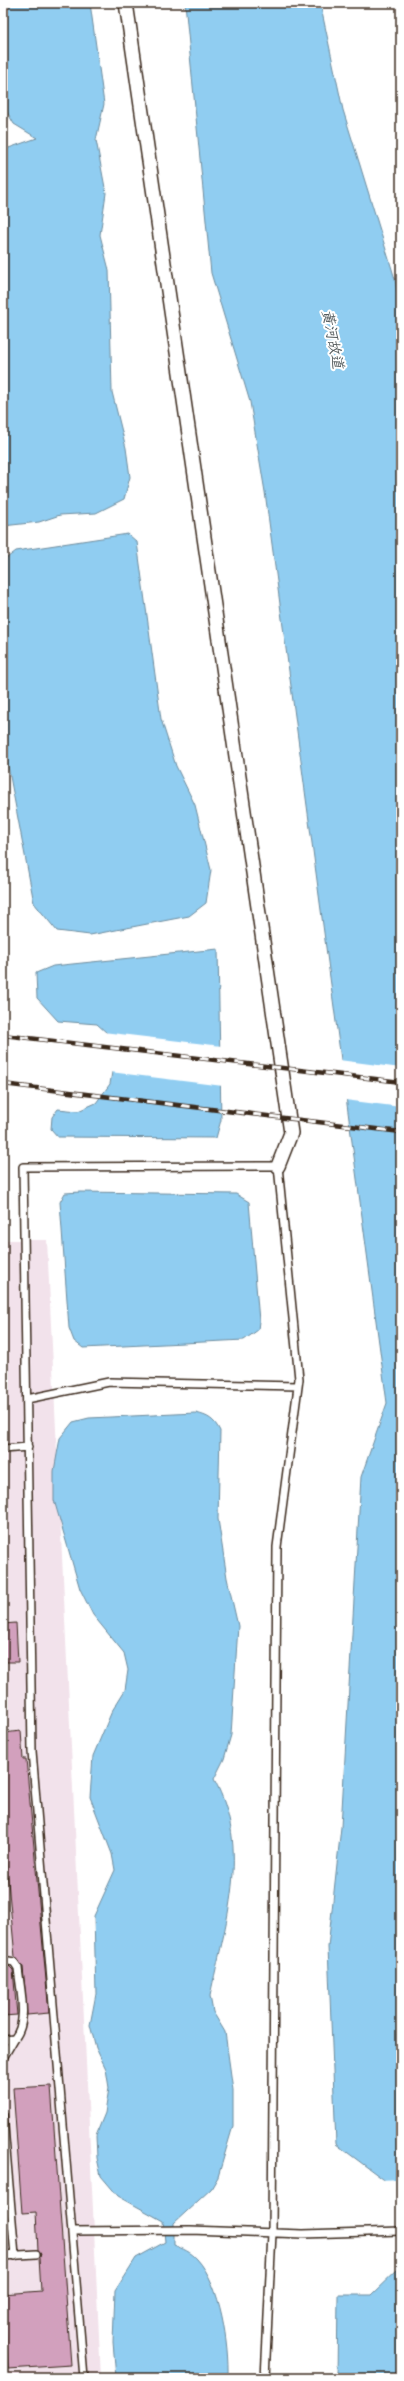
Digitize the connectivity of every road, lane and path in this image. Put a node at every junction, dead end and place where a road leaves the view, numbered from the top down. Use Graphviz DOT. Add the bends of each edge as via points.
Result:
graph roads {
  1 [pos="126,3"];
  2 [pos="278,1166"];
  3 [pos="298,1386"];
  4 [pos="27,1399"];
  5 [pos="28,1446"];
  6 [pos="3,1449"];
  7 [pos="3,1960"];
  8 [pos="14,2039"];
  9 [pos="3,2040"];
  10 [pos="3,2058"];
  11 [pos="3,2115"];
  12 [pos="72,2231"];
  13 [pos="401,2231"];
  14 [pos="272,2233"];
  15 [pos="36,2254"];
  16 [pos="3,2256"];
  17 [pos="15,2256"];
  18 [pos="84,2378"];
  19 [pos="265,2378"];
  1 -- 2 [label="street" via="291,1133"];
  2 -- 3 [label="lane" via="300,1379"];
  2 -- 4 [label="lane" via="23,1167"];
  3 -- 4 [label="lane" via="109,1382"];
  3 -- 14 [label="lane" via="277,1547"];
  4 -- 5 [label="lane"];
  5 -- 6 [label="lane"];
  5 -- 12 [label="lane" via="32,1751"];
  7 -- 8 [label="lane" via="14,1962 18,1968 22,2020 19,2033"];
  8 -- 9 [label="lane"];
  8 -- 10 [label="lane"];
  11 -- 17 [label="lane"];
  12 -- 14 [label="lane" via="190,2230"];
  12 -- 18 [label="lane"];
  13 -- 14 [label="lane"];
  14 -- 19 [label="lane"];
  15 -- 17 [label="lane"];
  16 -- 17 [label="lane"];
}
